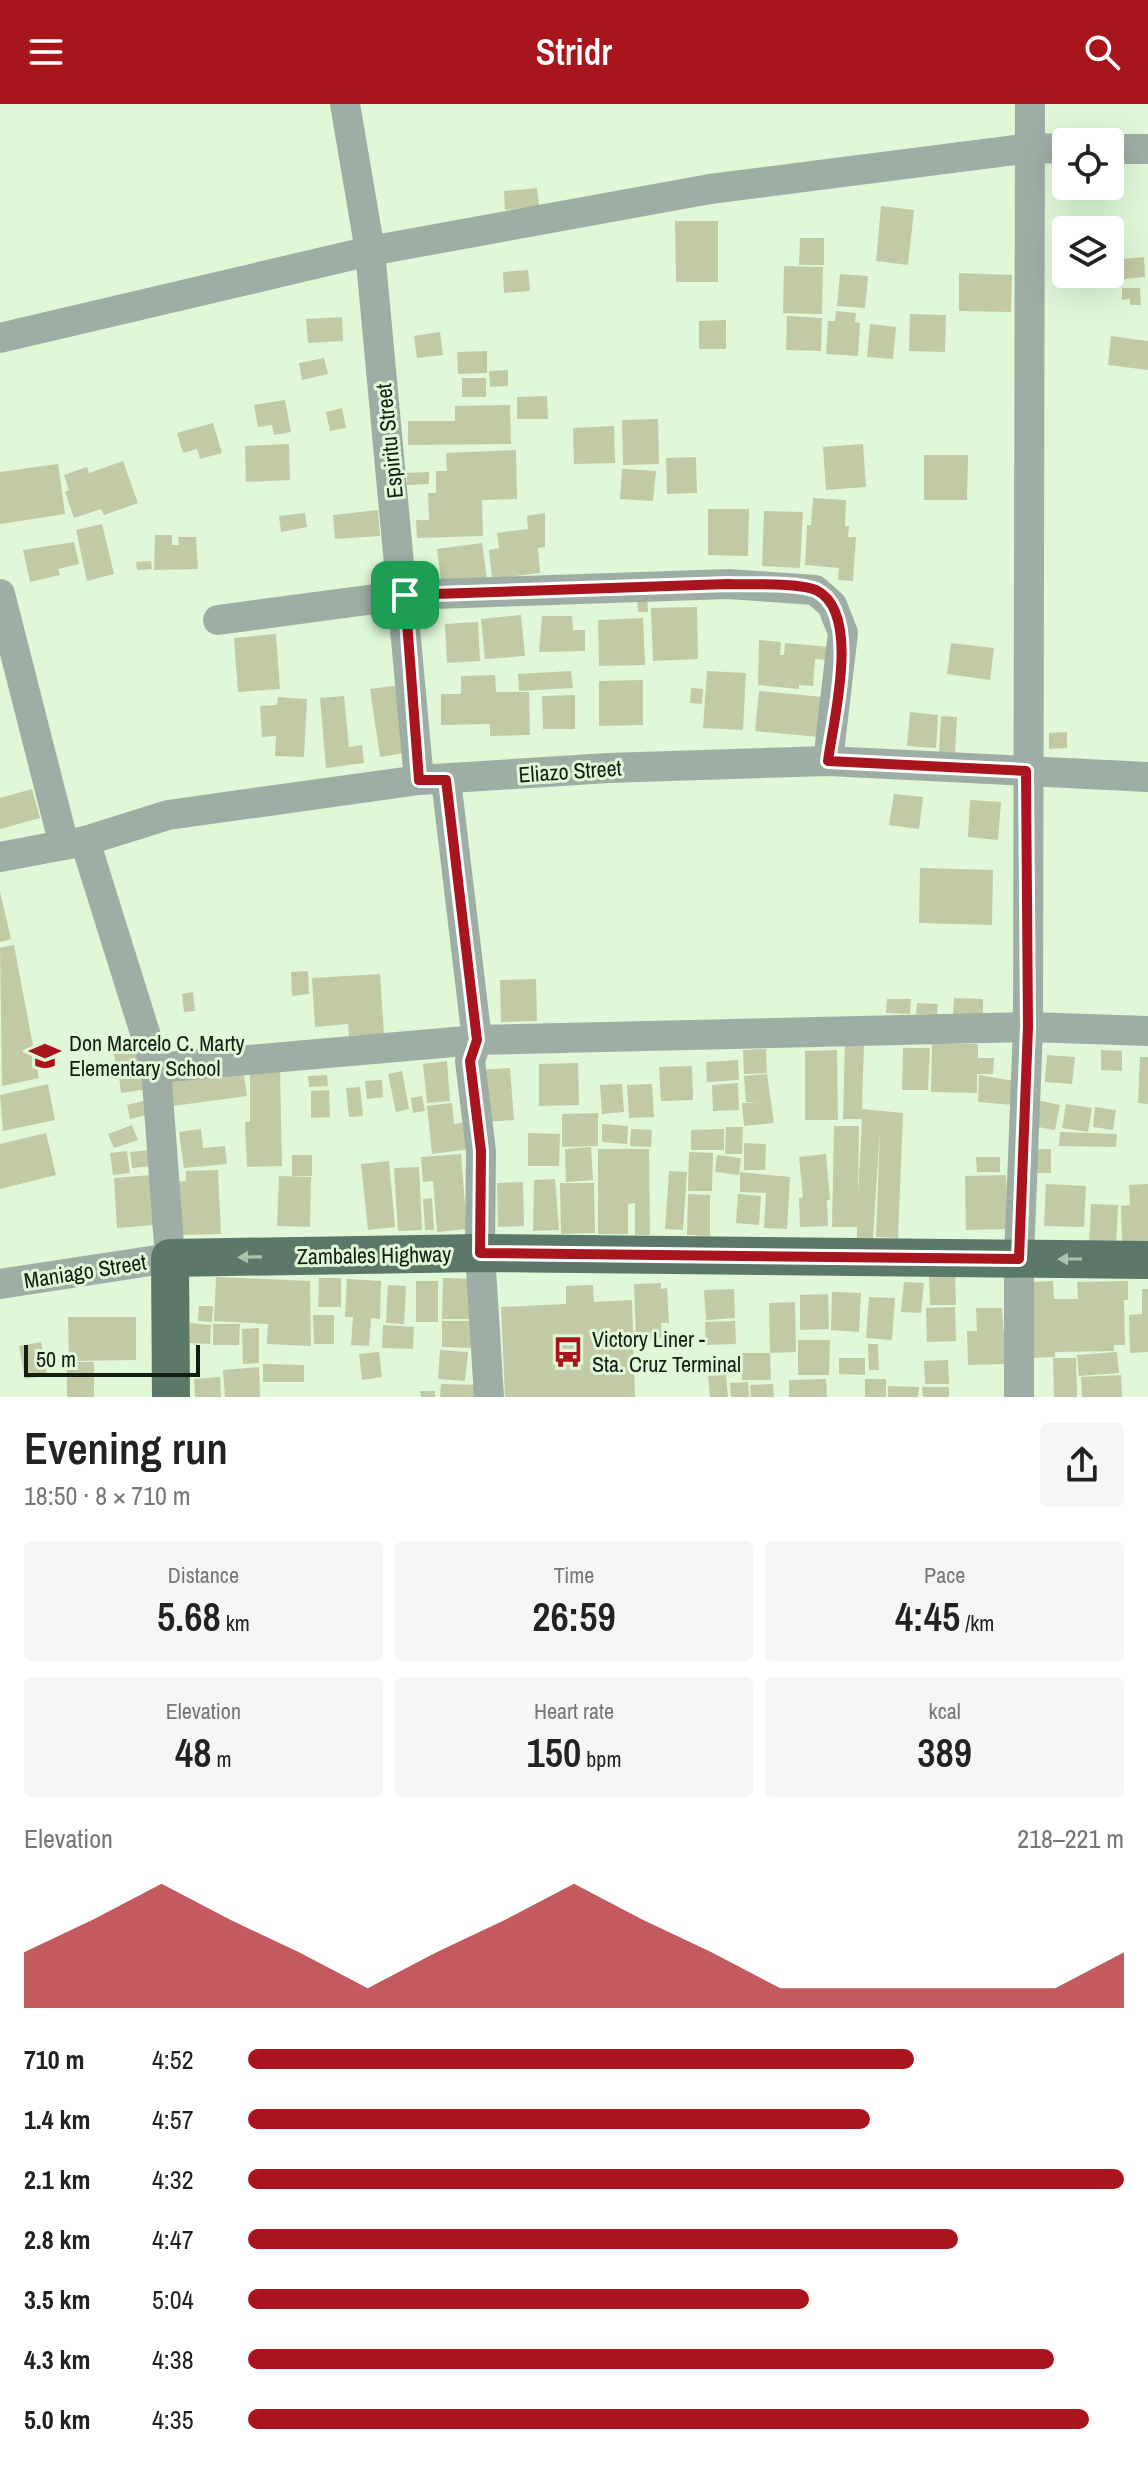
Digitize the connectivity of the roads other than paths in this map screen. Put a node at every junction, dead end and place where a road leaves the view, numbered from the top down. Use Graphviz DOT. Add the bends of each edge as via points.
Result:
graph roads {
  1 [pos="345,104"];
  2 [pos="1030,104"];
  3 [pos="1030,148"];
  4 [pos="1052,149"];
  5 [pos="1124,149"];
  6 [pos="1148,149"];
  7 [pos="370,251"];
  8 [pos="0,338"];
  9 [pos="0,594"];
  10 [pos="405,595"];
  11 [pos="218,620"];
  12 [pos="828,761"];
  13 [pos="1026,771"];
  14 [pos="1148,777"];
  15 [pos="433,780"];
  16 [pos="74,843"];
  17 [pos="0,857"];
  18 [pos="1028,1027"];
  19 [pos="1148,1031"];
  20 [pos="477,1040"];
  21 [pos="156,1068"];
  22 [pos="480,1253"];
  23 [pos="170,1258"];
  24 [pos="1019,1259"];
  25 [pos="1148,1260"];
  26 [pos="0,1284"];
  27 [pos="171,1397"];
  28 [pos="489,1397"];
  29 [pos="1019,1397"];
  1 -- 7 [label="street, Espiritu Street"];
  2 -- 3 [label="street"];
  3 -- 4 [label="street"];
  3 -- 7 [label="street" via="710,189"];
  3 -- 13 [label="street"];
  5 -- 6 [label="street"];
  7 -- 8 [label="street"];
  7 -- 10 [label="street, Espiritu Street"];
  9 -- 16 [label="street"];
  10 -- 11 [label="street"];
  10 -- 12 [label="street" via="728,584 815,590 832,605 843,633"];
  10 -- 15 [label="street, Espiritu Street"];
  12 -- 13 [label="street, Eliazo Street"];
  12 -- 15 [label="street, Eliazo Street"];
  13 -- 14 [label="street, Eliazo Street"];
  13 -- 18 [label="street"];
  15 -- 16 [label="street, Eliazo Street" via="168,815"];
  15 -- 20 [label="street, Espiritu Street"];
  16 -- 17 [label="street, Eliazo Street"];
  16 -- 21 [label="street"];
  18 -- 19 [label="street"];
  18 -- 20 [label="street"];
  18 -- 24 [label="street"];
  20 -- 21 [label="street"];
  20 -- 22 [label="street, Espiritu Street" via="470,1061 481,1151"];
  21 -- 23 [label="street"];
  22 -- 23 [label="main road, Zambales Highway, one-way"];
  22 -- 24 [label="main road, Zambales Highway"];
  22 -- 28 [label="street, Espiritu Street"];
  23 -- 26 [label="street, Maniago Street"];
  23 -- 27 [label="main road"];
  25 -- 24 [label="main road, Zambales Highway, one-way"];
  24 -- 29 [label="street"];
}
